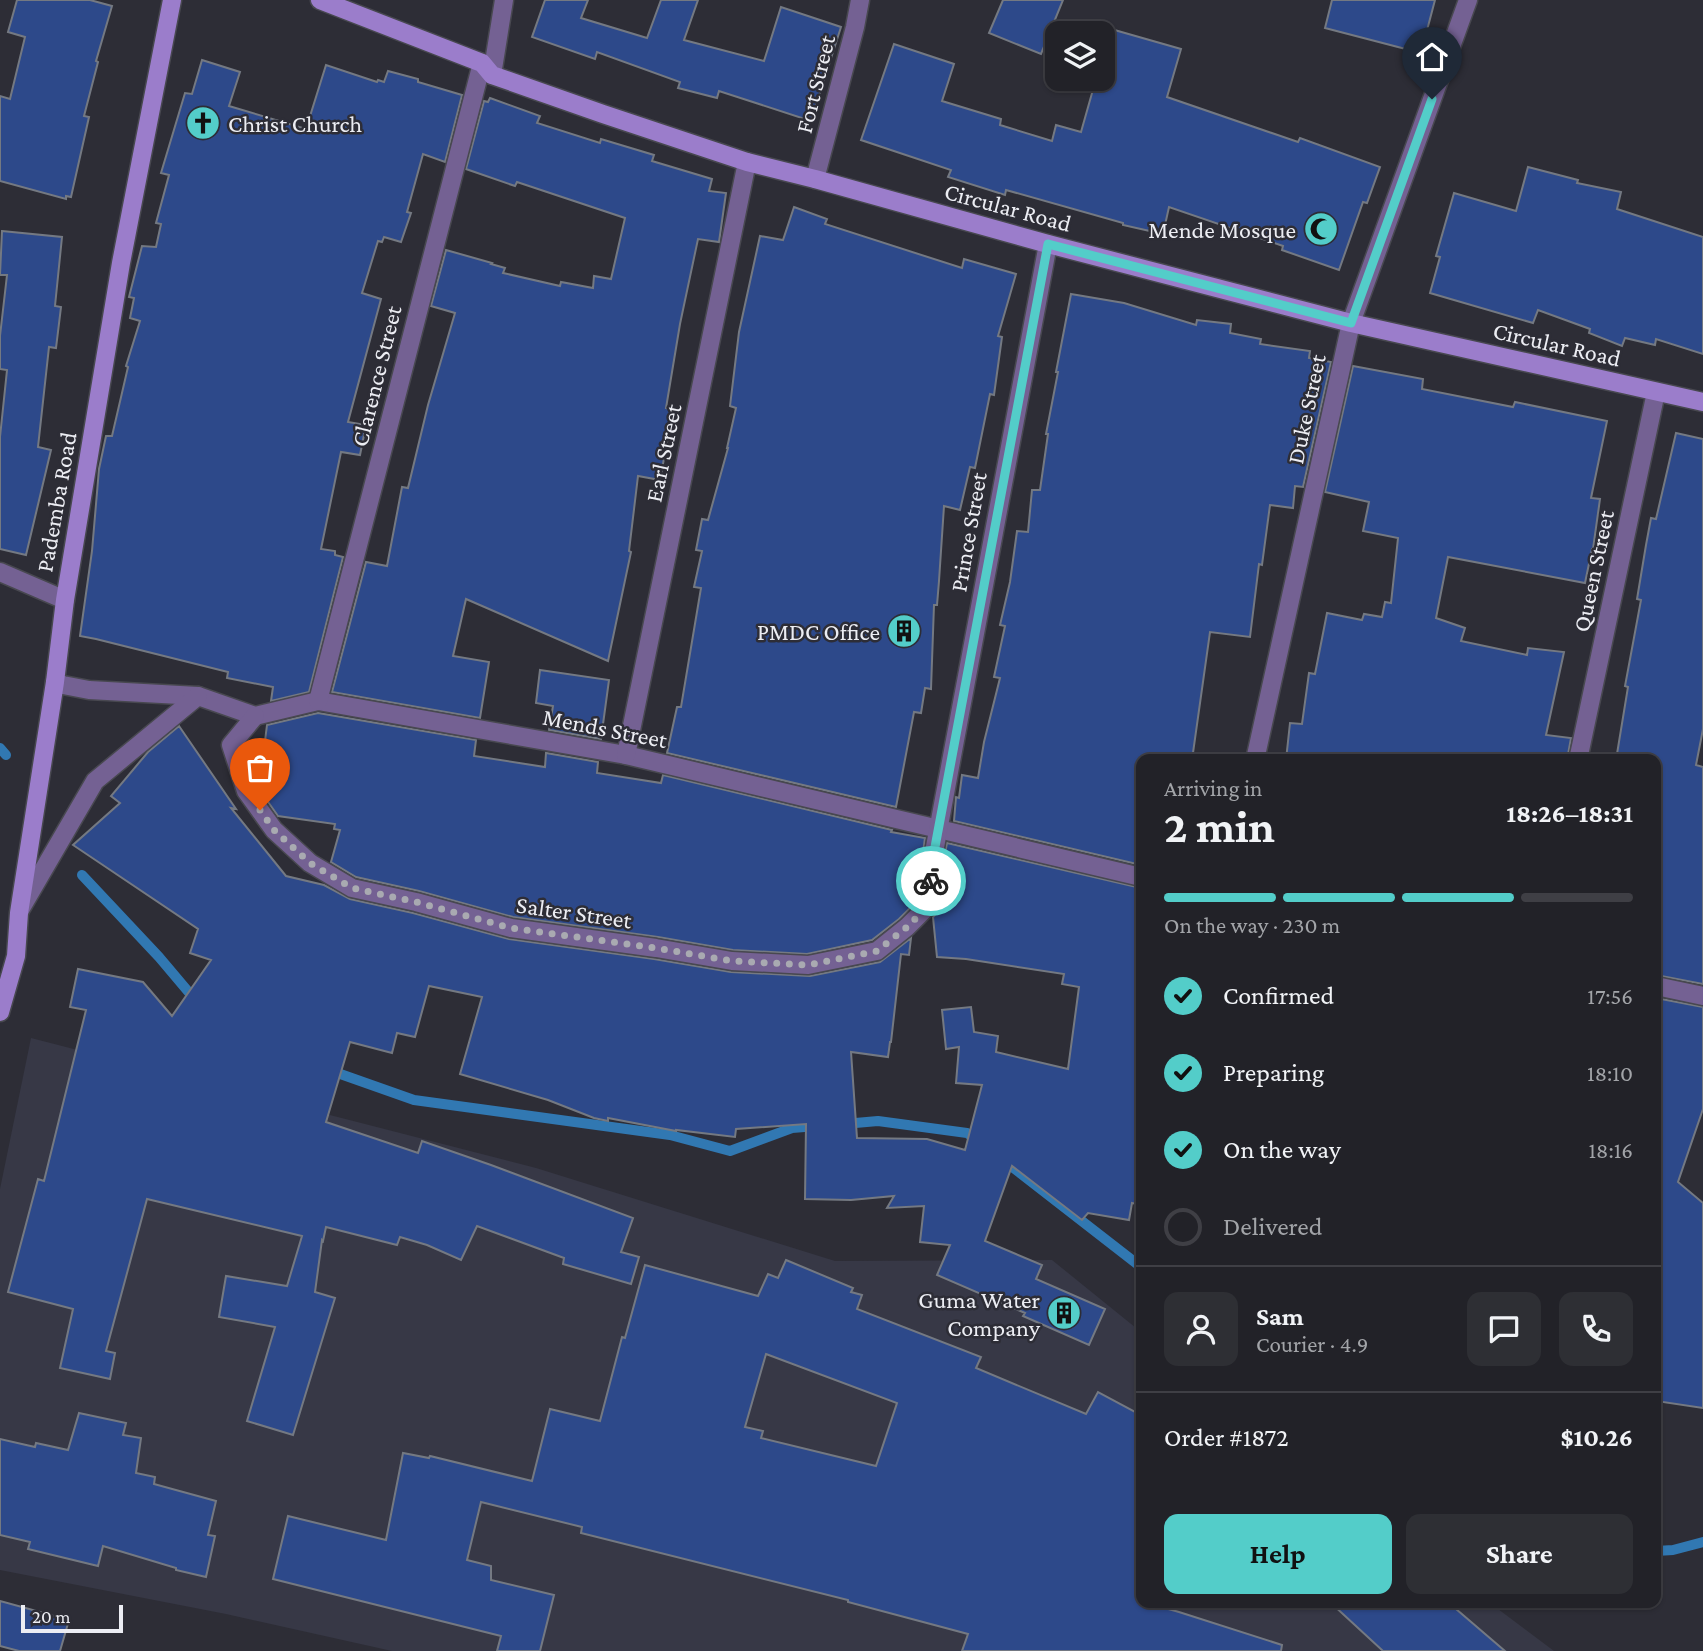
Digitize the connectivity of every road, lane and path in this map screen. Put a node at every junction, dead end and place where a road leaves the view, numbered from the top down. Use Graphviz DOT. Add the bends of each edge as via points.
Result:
graph roads {
  1 [pos="172,0"];
  2 [pos="178,0"];
  3 [pos="320,0"];
  4 [pos="503,0"];
  5 [pos="860,0"];
  6 [pos="1468,0"];
  7 [pos="167,25"];
  8 [pos="487,69"];
  9 [pos="747,162"];
  10 [pos="815,179"];
  11 [pos="1048,244"];
  12 [pos="1351,323"];
  13 [pos="1656,392"];
  14 [pos="1703,402"];
  15 [pos="0,572"];
  16 [pos="65,600"];
  17 [pos="55,682"];
  18 [pos="198,696"];
  19 [pos="318,701"];
  20 [pos="255,716"];
  21 [pos="1256,754"];
  22 [pos="1579,754"];
  23 [pos="626,755"];
  24 [pos="939,829"];
  25 [pos="1136,876"];
  26 [pos="19,913"];
  27 [pos="8,952"];
  28 [pos="1661,987"];
  29 [pos="1703,996"];
  30 [pos="0,1012"];
  1 -- 7 [label="main road, Pademba Road"];
  2 -- 7 [label="main road"];
  3 -- 8 [label="main road, Circular Road"];
  4 -- 8 [label="street, Clarence Street"];
  5 -- 10 [label="street, Fort Street"];
  6 -- 12 [label="street, Duke Street"];
  7 -- 16 [label="main road, Pademba Road" via="121,263"];
  8 -- 9 [label="main road, Circular Road"];
  8 -- 19 [label="street, Clarence Street"];
  9 -- 10 [label="main road, Circular Road"];
  9 -- 23 [label="street, Earl Street"];
  10 -- 11 [label="main road, Circular Road"];
  11 -- 12 [label="main road, Circular Road"];
  11 -- 24 [label="street, Prince Street"];
  12 -- 13 [label="main road, Circular Road"];
  12 -- 21 [label="street, Duke Street"];
  13 -- 14 [label="main road, Circular Road"];
  13 -- 22 [label="street, Queen Street"];
  15 -- 16 [label="street"];
  16 -- 17 [label="main road, Pademba Road"];
  17 -- 18 [label="street" via="89,690"];
  17 -- 26 [label="main road, Pademba Road"];
  18 -- 20 [label="street"];
  18 -- 26 [label="street" via="95,781"];
  19 -- 20 [label="street, Mends Street"];
  19 -- 23 [label="street, Mends Street"];
  20 -- 24 [label="street, Salter Street" via="231,745 246,790 274,830 310,863 352,888 511,928 732,961 808,965 877,951 930,904"];
  23 -- 24 [label="street, Mends Street"];
  24 -- 25 [label="street, Mends Street"];
  26 -- 27 [label="main road, Pademba Road"];
  27 -- 30 [label="main road, Pademba Road"];
  28 -- 29 [label="street"];
}
